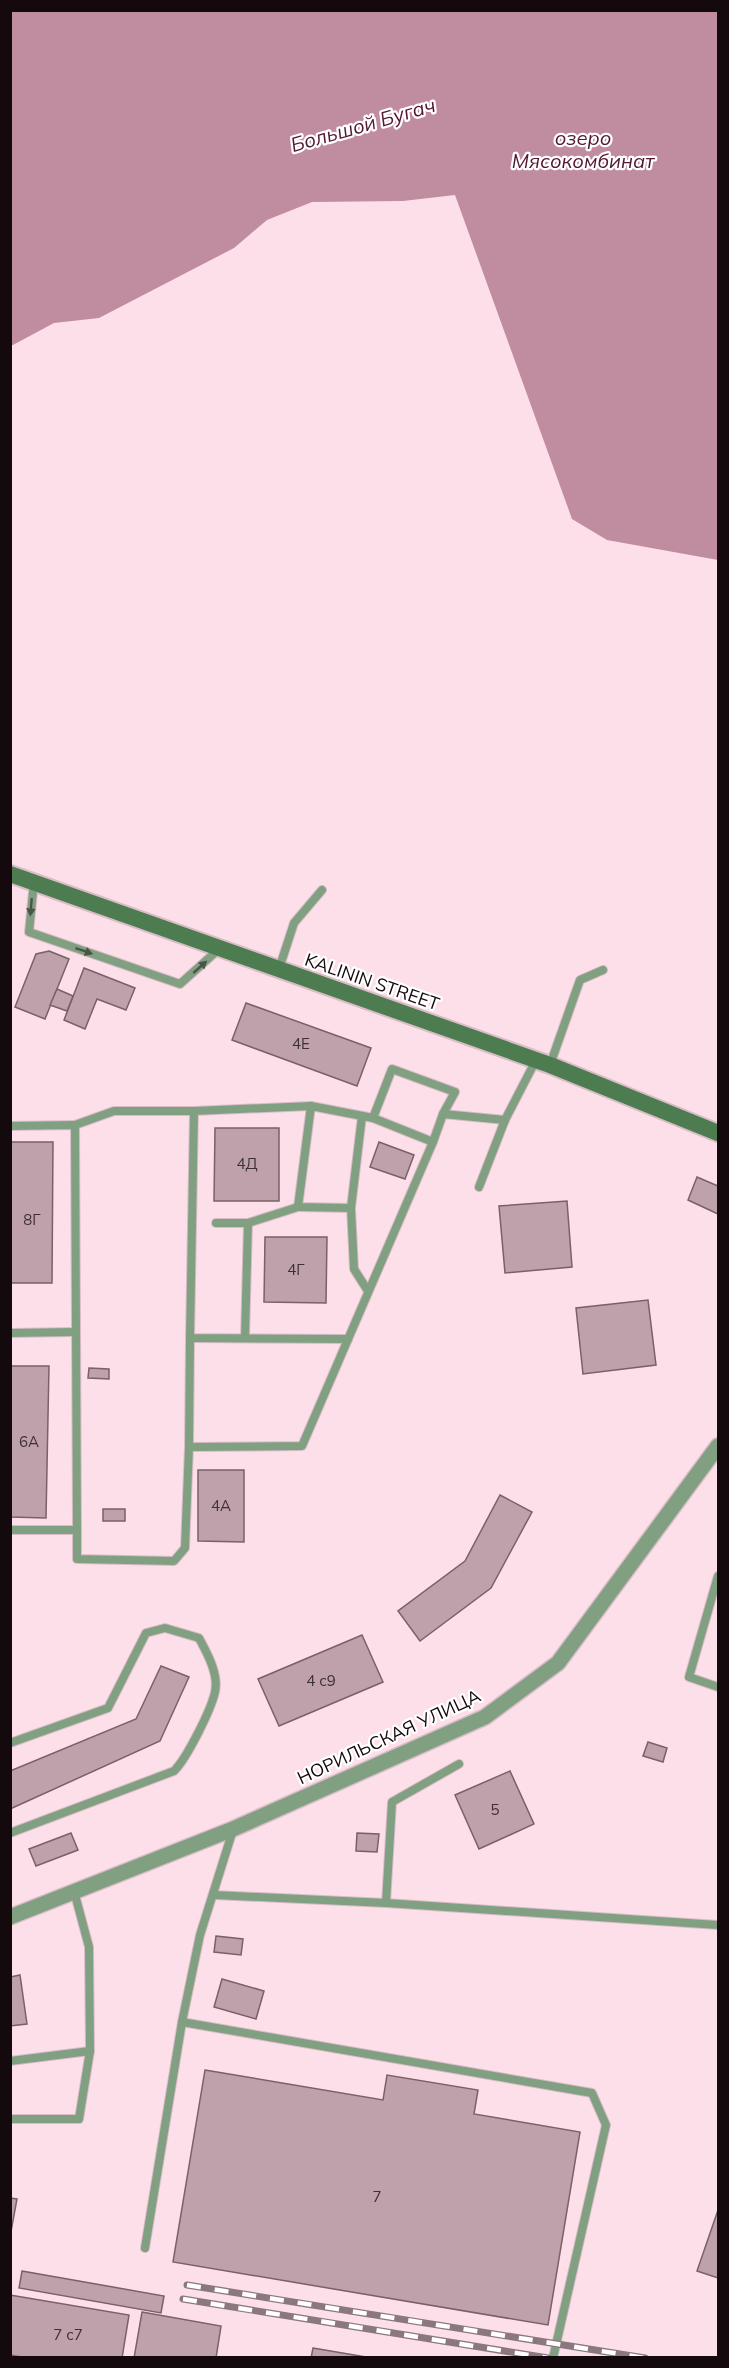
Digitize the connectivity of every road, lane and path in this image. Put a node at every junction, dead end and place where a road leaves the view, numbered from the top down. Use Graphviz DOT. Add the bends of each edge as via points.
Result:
graph roads {
  1 [pos="10,874"];
  2 [pos="34,882"];
  3 [pos="322,890"];
  4 [pos="219,949"];
  5 [pos="279,970"];
  6 [pos="603,970"];
  7 [pos="543,1062"];
  8 [pos="311,1106"];
  9 [pos="194,1111"];
  10 [pos="443,1114"];
  11 [pos="362,1116"];
  12 [pos="373,1118"];
  13 [pos="505,1120"];
  14 [pos="75,1125"];
  15 [pos="10,1126"];
  16 [pos="718,1133"];
  17 [pos="433,1142"];
  18 [pos="479,1187"];
  19 [pos="298,1207"];
  20 [pos="351,1208"];
  21 [pos="216,1223"];
  22 [pos="248,1223"];
  23 [pos="368,1291"];
  24 [pos="75,1332"];
  25 [pos="10,1333"];
  26 [pos="190,1338"];
  27 [pos="245,1338"];
  28 [pos="348,1339"];
  29 [pos="718,1446"];
  30 [pos="189,1447"];
  31 [pos="10,1530"];
  32 [pos="77,1530"];
  33 [pos="718,1576"];
  34 [pos="718,1687"];
  35 [pos="10,1743"];
  36 [pos="459,1764"];
  37 [pos="233,1828"];
  38 [pos="10,1833"];
  39 [pos="74,1891"];
  40 [pos="214,1895"];
  41 [pos="386,1904"];
  42 [pos="10,1917"];
  43 [pos="718,1925"];
  44 [pos="182,2022"];
  45 [pos="90,2051"];
  46 [pos="10,2061"];
  47 [pos="10,2119"];
  48 [pos="145,2248"];
  49 [pos="553,2358"];
  1 -- 2 [label="main road, KALININ STREET"];
  2 -- 4 [label="main road, KALININ STREET"];
  2 -- 4 [label="lane, one-way" via="29,932 180,984"];
  3 -- 5 [label="lane" via="294,923"];
  4 -- 5 [label="main road, KALININ STREET"];
  5 -- 7 [label="main road, KALININ STREET"];
  6 -- 7 [label="lane" via="580,980"];
  7 -- 13 [label="lane"];
  7 -- 16 [label="main road, KALININ STREET"];
  8 -- 9 [label="lane"];
  8 -- 11 [label="lane"];
  8 -- 19 [label="lane"];
  9 -- 14 [label="lane" via="114,1111"];
  9 -- 26 [label="lane"];
  10 -- 12 [label="lane" via="454,1092 392,1069"];
  10 -- 13 [label="lane"];
  10 -- 17 [label="lane"];
  11 -- 12 [label="lane"];
  11 -- 20 [label="lane"];
  12 -- 17 [label="lane"];
  13 -- 18 [label="lane"];
  14 -- 15 [label="lane"];
  14 -- 24 [label="lane"];
  17 -- 23 [label="lane"];
  19 -- 20 [label="lane"];
  19 -- 22 [label="lane"];
  20 -- 23 [label="lane" via="354,1269"];
  21 -- 22 [label="lane"];
  22 -- 27 [label="lane"];
  23 -- 28 [label="lane"];
  24 -- 25 [label="lane"];
  24 -- 32 [label="lane"];
  26 -- 27 [label="lane"];
  26 -- 30 [label="lane"];
  27 -- 28 [label="lane"];
  28 -- 30 [label="lane" via="302,1446"];
  29 -- 37 [label="street, НОРИЛЬСКАЯ УЛИЦА" via="558,1663 485,1717"];
  30 -- 32 [label="lane" via="185,1548 174,1561 77,1559"];
  31 -- 32 [label="lane"];
  33 -- 34 [label="lane" via="689,1677"];
  35 -- 38 [label="lane" via="108,1708 146,1633 165,1628 199,1638 210,1659 216,1690 185,1760 174,1771"];
  36 -- 41 [label="lane" via="392,1802"];
  37 -- 39 [label="street, НОРИЛЬСКАЯ УЛИЦА"];
  37 -- 40 [label="lane"];
  39 -- 42 [label="street, НОРИЛЬСКАЯ УЛИЦА"];
  39 -- 45 [label="lane" via="89,1947"];
  40 -- 41 [label="lane"];
  40 -- 44 [label="lane" via="200,1935"];
  41 -- 43 [label="lane"];
  44 -- 48 [label="lane"];
  44 -- 49 [label="lane" via="591,2093 606,2125"];
  45 -- 46 [label="lane"];
  45 -- 47 [label="lane" via="79,2119"];
}
